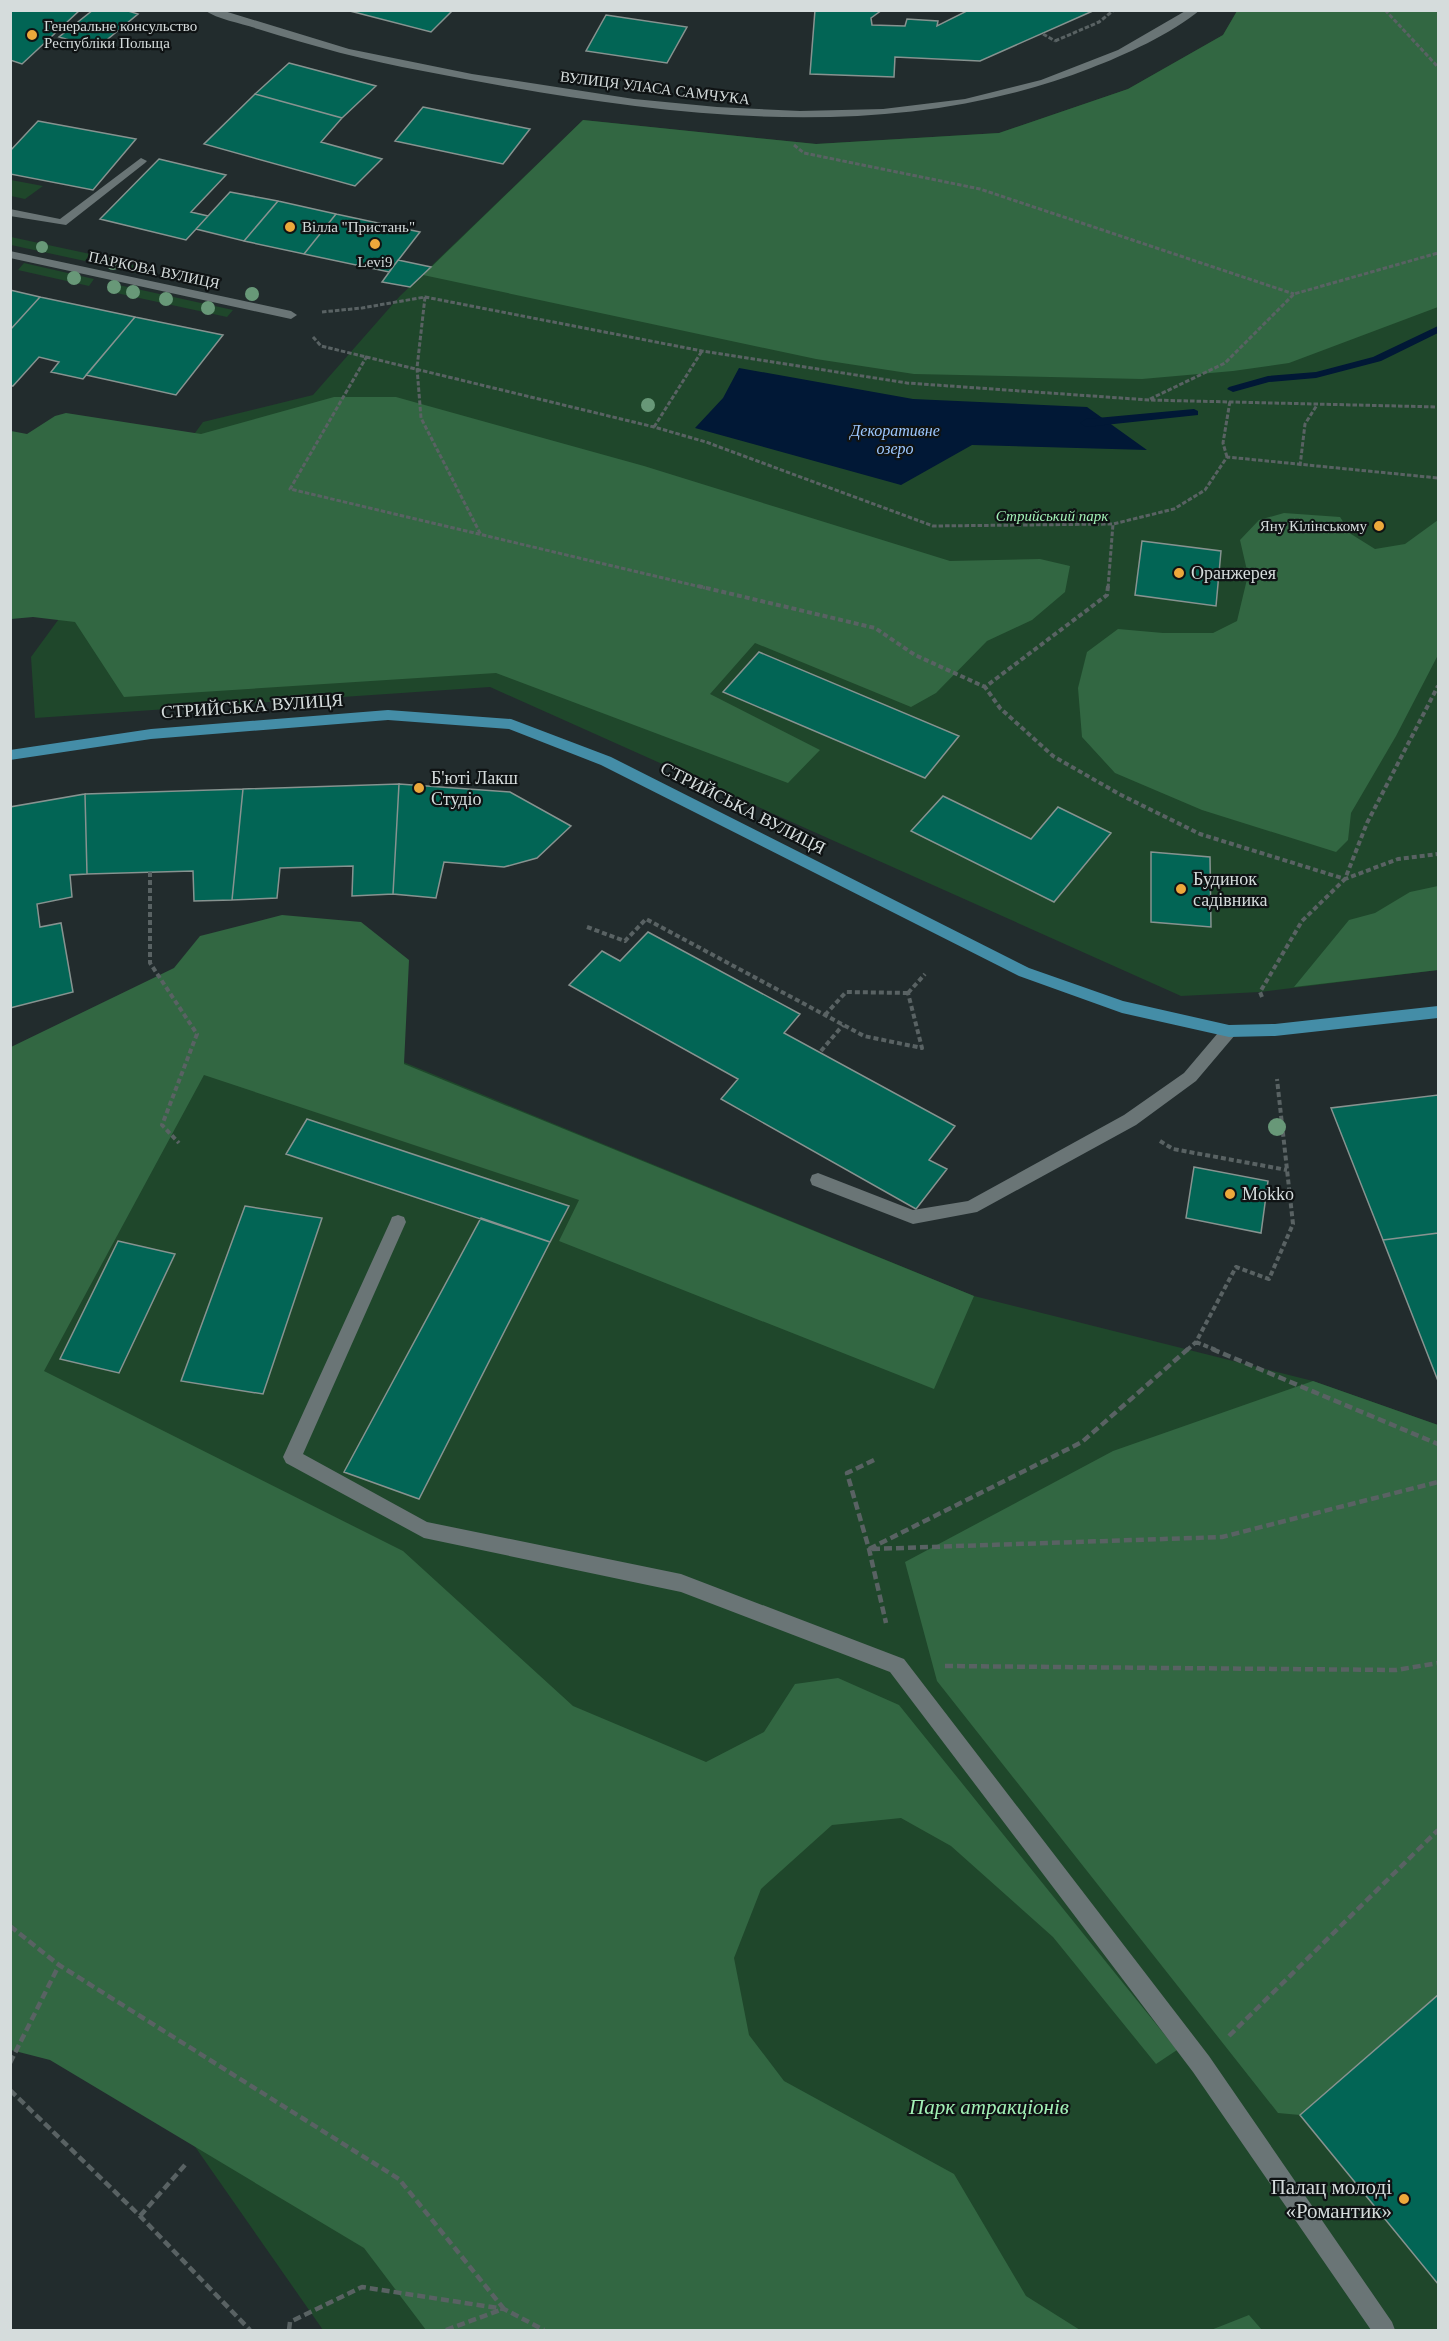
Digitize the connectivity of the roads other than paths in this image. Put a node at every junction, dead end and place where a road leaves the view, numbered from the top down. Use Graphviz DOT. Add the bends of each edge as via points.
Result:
graph roads {
  1 [pos="209,10"];
  2 [pos="1195,10"];
  3 [pos="141,161"];
  4 [pos="10,212"];
  5 [pos="10,254"];
  6 [pos="291,315"];
  7 [pos="10,755"];
  8 [pos="1438,1012"];
  9 [pos="1229,1031"];
  10 [pos="818,1179"];
  11 [pos="398,1222"];
  12 [pos="1384,2331"];
  1 -- 2 [label="street, ВУЛИЦЯ УЛАСА САМЧУКА" via="390,62 614,100 769,116 860,115 938,107 992,96 1112,57"];
  3 -- 4 [label="street" via="62,223"];
  5 -- 6 [label="street, ПАРКОВА ВУЛИЦЯ"];
  7 -- 9 [label="main road, СТРИЙСЬКА ВУЛИЦЯ" via="151,734 388,715 511,724 606,761 1024,972 1122,1007"];
  8 -- 9 [label="main road, СТРИЙСЬКА ВУЛИЦЯ" via="1275,1030"];
  9 -- 10 [label="street" via="1190,1077 1130,1120 971,1207 913,1217"];
  11 -- 12 [label="street" via="292,1457 424,1530 681,1583 897,1665 1201,2064"];
}
